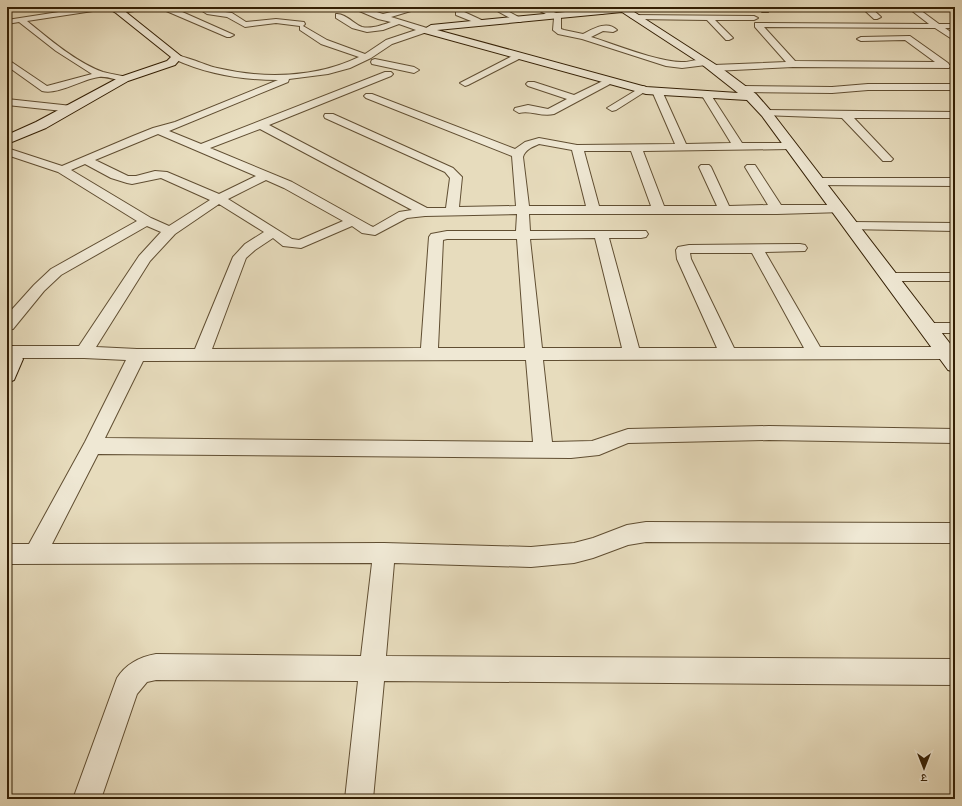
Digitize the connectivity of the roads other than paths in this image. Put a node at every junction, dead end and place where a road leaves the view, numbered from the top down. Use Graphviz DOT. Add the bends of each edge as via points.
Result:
graph roads {
  1 [pos="106,7"];
  2 [pos="150,7"];
  3 [pos="164,7"];
  4 [pos="177,7"];
  5 [pos="200,7"];
  6 [pos="354,7"];
  7 [pos="420,7"];
  8 [pos="494,7"];
  9 [pos="536,7"];
  10 [pos="590,7"];
  11 [pos="865,7"];
  12 [pos="911,7"];
  13 [pos="115,9"];
  14 [pos="729,10"];
  15 [pos="744,10"];
  16 [pos="630,11"];
  17 [pos="602,12"];
  18 [pos="459,13"];
  19 [pos="339,16"];
  20 [pos="381,17"];
  21 [pos="558,17"];
  22 [pos="877,17"];
  23 [pos="709,18"];
  24 [pos="754,18"];
  25 [pos="21,20"];
  26 [pos="520,20"];
  27 [pos="7,22"];
  28 [pos="398,22"];
  29 [pos="484,23"];
  30 [pos="936,25"];
  31 [pos="955,26"];
  32 [pos="424,30"];
  33 [pos="613,30"];
  34 [pos="230,35"];
  35 [pos="584,38"];
  36 [pos="729,38"];
  37 [pos="861,39"];
  38 [pos="955,40"];
  39 [pos="912,41"];
  40 [pos="926,41"];
  41 [pos="940,41"];
  42 [pos="518,56"];
  43 [pos="177,57"];
  44 [pos="364,58"];
  45 [pos="7,62"];
  46 [pos="793,64"];
  47 [pos="710,65"];
  48 [pos="945,65"];
  49 [pos="414,70"];
  50 [pos="955,72"];
  51 [pos="100,74"];
  52 [pos="388,74"];
  53 [pos="292,77"];
  54 [pos="124,79"];
  55 [pos="609,81"];
  56 [pos="465,83"];
  57 [pos="531,84"];
  58 [pos="955,87"];
  59 [pos="643,89"];
  60 [pos="657,91"];
  61 [pos="747,93"];
  62 [pos="706,94"];
  63 [pos="369,96"];
  64 [pos="575,99"];
  65 [pos="7,102"];
  66 [pos="72,108"];
  67 [pos="612,108"];
  68 [pos="519,110"];
  69 [pos="766,113"];
  70 [pos="845,115"];
  71 [pos="955,115"];
  72 [pos="329,116"];
  73 [pos="259,124"];
  74 [pos="158,130"];
  75 [pos="7,140"];
  76 [pos="739,146"];
  77 [pos="790,146"];
  78 [pos="682,147"];
  79 [pos="201,148"];
  80 [pos="578,148"];
  81 [pos="636,148"];
  82 [pos="7,151"];
  83 [pos="517,154"];
  84 [pos="887,159"];
  85 [pos="86,160"];
  86 [pos="751,167"];
  87 [pos="705,168"];
  88 [pos="62,170"];
  89 [pos="267,175"];
  90 [pos="817,182"];
  91 [pos="955,182"];
  92 [pos="219,199"];
  93 [pos="838,209"];
  94 [pos="523,210"];
  95 [pos="594,210"];
  96 [pos="659,210"];
  97 [pos="725,210"];
  98 [pos="777,210"];
  99 [pos="426,212"];
  100 [pos="452,212"];
  101 [pos="146,221"];
  102 [pos="354,221"];
  103 [pos="850,226"];
  104 [pos="955,227"];
  105 [pos="170,231"];
  106 [pos="273,232"];
  107 [pos="523,234"];
  108 [pos="601,234"];
  109 [pos="641,234"];
  110 [pos="756,248"];
  111 [pos="800,248"];
  112 [pos="889,276"];
  113 [pos="955,277"];
  114 [pos="7,325"];
  115 [pos="928,328"];
  116 [pos="955,328"];
  117 [pos="8,352"];
  118 [pos="84,352"];
  119 [pos="728,353"];
  120 [pos="815,353"];
  121 [pos="429,354"];
  122 [pos="632,354"];
  123 [pos="137,355"];
  124 [pos="201,355"];
  125 [pos="534,355"];
  126 [pos="951,359"];
  127 [pos="7,375"];
  128 [pos="955,436"];
  129 [pos="92,446"];
  130 [pos="543,450"];
  131 [pos="955,533"];
  132 [pos="384,553"];
  133 [pos="7,554"];
  134 [pos="35,555"];
  135 [pos="372,669"];
  136 [pos="955,672"];
  137 [pos="86,799"];
  138 [pos="359,799"];
  1 -- 25 [label="street"];
  2 -- 13 [label="street"];
  3 -- 4 [label="street"];
  3 -- 34 [label="street"];
  5 -- 44 [label="street" via="210,12 229,15 245,25 276,21 302,26 309,34 328,44"];
  6 -- 20 [label="street"];
  7 -- 20 [label="street"];
  8 -- 26 [label="street"];
  9 -- 21 [label="street"];
  10 -- 17 [label="street"];
  11 -- 22 [label="street"];
  12 -- 30 [label="street"];
  13 -- 43 [label="street"];
  14 -- 15 [label="street"];
  16 -- 17 [label="street"];
  16 -- 23 [label="street"];
  16 -- 47 [label="street"];
  17 -- 21 [label="street"];
  18 -- 29 [label="street"];
  19 -- 28 [label="street" via="353,27 367,31 375,31"];
  20 -- 28 [label="street"];
  21 -- 26 [label="street"];
  21 -- 35 [label="street" via="558,31"];
  23 -- 24 [label="street"];
  23 -- 36 [label="street"];
  25 -- 27 [label="street"];
  25 -- 51 [label="street" via="81,64"];
  26 -- 29 [label="street"];
  28 -- 32 [label="street"];
  29 -- 32 [label="street"];
  30 -- 31 [label="street"];
  30 -- 38 [label="street"];
  30 -- 46 [label="street" via="758,25"];
  32 -- 42 [label="street"];
  32 -- 44 [label="street" via="389,42"];
  33 -- 35 [label="street" via="602,27"];
  35 -- 47 [label="street" via="666,63"];
  37 -- 39 [label="street" via="907,38"];
  38 -- 41 [label="street"];
  39 -- 40 [label="street"];
  39 -- 48 [label="street"];
  42 -- 55 [label="street"];
  42 -- 56 [label="street"];
  43 -- 53 [label="street" via="191,65 217,71"];
  43 -- 54 [label="street" via="172,63"];
  44 -- 49 [label="street"];
  44 -- 53 [label="street" via="329,72"];
  45 -- 51 [label="street" via="45,89"];
  46 -- 47 [label="street"];
  46 -- 48 [label="street"];
  47 -- 61 [label="street"];
  48 -- 50 [label="street"];
  51 -- 54 [label="street"];
  52 -- 73 [label="street"];
  53 -- 74 [label="street" via="179,124"];
  54 -- 66 [label="street"];
  55 -- 59 [label="street"];
  55 -- 64 [label="street"];
  57 -- 64 [label="street"];
  58 -- 61 [label="street" via="864,87"];
  59 -- 60 [label="street"];
  59 -- 67 [label="street"];
  60 -- 62 [label="street"];
  60 -- 78 [label="street"];
  61 -- 62 [label="street"];
  61 -- 69 [label="street"];
  62 -- 76 [label="street"];
  63 -- 83 [label="street"];
  64 -- 68 [label="street" via="547,112 526,107"];
  65 -- 66 [label="street"];
  66 -- 75 [label="street"];
  69 -- 70 [label="street"];
  69 -- 77 [label="street"];
  70 -- 71 [label="street"];
  70 -- 84 [label="street"];
  72 -- 100 [label="street" via="453,174 456,181"];
  73 -- 79 [label="street"];
  73 -- 99 [label="street"];
  74 -- 79 [label="street"];
  74 -- 85 [label="street"];
  76 -- 77 [label="street"];
  76 -- 78 [label="street"];
  77 -- 90 [label="street"];
  78 -- 81 [label="street"];
  79 -- 89 [label="street"];
  80 -- 81 [label="street"];
  80 -- 83 [label="street" via="533,142"];
  80 -- 95 [label="street"];
  81 -- 96 [label="street"];
  82 -- 88 [label="street"];
  83 -- 94 [label="street"];
  85 -- 88 [label="street"];
  85 -- 92 [label="street" via="126,179 163,175"];
  86 -- 98 [label="street"];
  87 -- 97 [label="street"];
  88 -- 101 [label="street"];
  89 -- 92 [label="street"];
  89 -- 102 [label="street"];
  90 -- 91 [label="street"];
  90 -- 93 [label="street"];
  92 -- 105 [label="street"];
  92 -- 106 [label="street"];
  93 -- 98 [label="street"];
  93 -- 103 [label="street"];
  94 -- 95 [label="street"];
  94 -- 100 [label="street"];
  94 -- 107 [label="street"];
  95 -- 96 [label="street"];
  96 -- 97 [label="street"];
  97 -- 98 [label="street"];
  99 -- 100 [label="street"];
  99 -- 102 [label="street" via="404,215 376,231 367,230"];
  101 -- 105 [label="street"];
  101 -- 114 [label="street" via="56,272 43,283"];
  102 -- 106 [label="street" via="301,244 288,243"];
  103 -- 104 [label="street"];
  103 -- 112 [label="street"];
  105 -- 118 [label="street" via="144,259"];
  106 -- 124 [label="street" via="240,257"];
  107 -- 108 [label="street"];
  107 -- 121 [label="street" via="436,237"];
  107 -- 125 [label="street"];
  108 -- 109 [label="street"];
  108 -- 122 [label="street"];
  110 -- 111 [label="street"];
  110 -- 119 [label="street" via="683,250 684,259"];
  110 -- 120 [label="street"];
  112 -- 113 [label="street"];
  112 -- 115 [label="street"];
  115 -- 116 [label="street"];
  115 -- 126 [label="street"];
  117 -- 118 [label="street"];
  117 -- 127 [label="street" via="13,359"];
  118 -- 123 [label="street"];
  119 -- 120 [label="street"];
  119 -- 122 [label="street"];
  120 -- 126 [label="street"];
  121 -- 124 [label="street"];
  121 -- 125 [label="street"];
  122 -- 125 [label="street"];
  123 -- 124 [label="street"];
  123 -- 129 [label="street"];
  125 -- 130 [label="street"];
  128 -- 130 [label="street" via="770,433 628,436 600,447"];
  129 -- 130 [label="street"];
  129 -- 134 [label="street"];
  131 -- 132 [label="street" via="646,532 587,550 551,556"];
  132 -- 134 [label="street"];
  132 -- 135 [label="street"];
  133 -- 134 [label="street"];
  135 -- 136 [label="street"];
  135 -- 137 [label="street" via="144,668 132,677 126,687"];
  135 -- 138 [label="street"];
}
